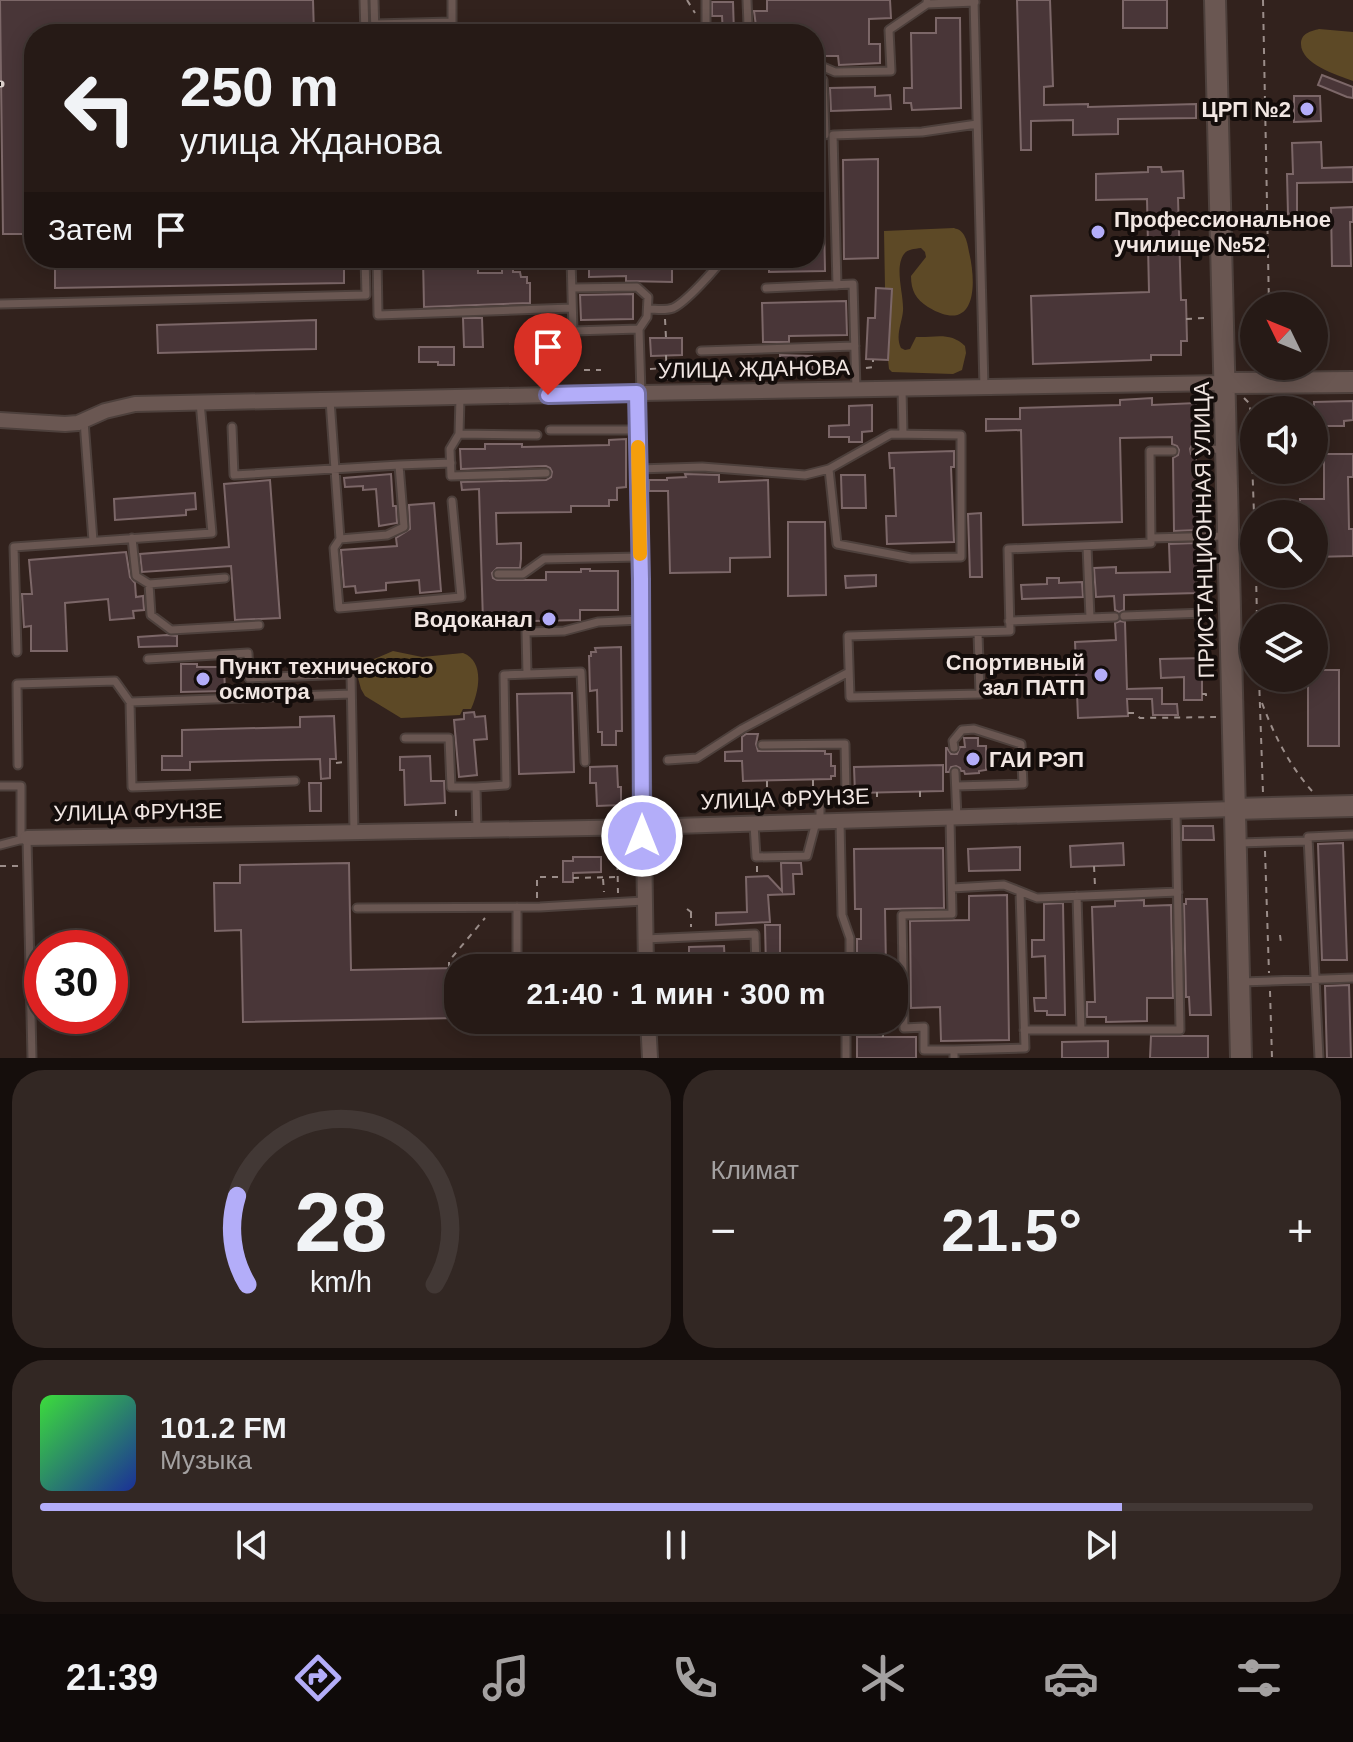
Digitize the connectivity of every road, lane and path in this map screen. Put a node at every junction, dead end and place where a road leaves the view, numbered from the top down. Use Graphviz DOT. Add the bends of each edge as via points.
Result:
graph roads {
  1 [pos="364,0"];
  2 [pos="374,0"];
  3 [pos="452,0"];
  4 [pos="687,0"];
  5 [pos="706,0"];
  6 [pos="747,0"];
  7 [pos="1215,0"];
  8 [pos="1263,0"];
  9 [pos="974,1"];
  10 [pos="927,2"];
  11 [pos="697,16"];
  12 [pos="452,22"];
  13 [pos="365,24"];
  14 [pos="375,24"];
  15 [pos="706,24"];
  16 [pos="748,24"];
  17 [pos="824,67"];
  18 [pos="824,89"];
  19 [pos="977,124"];
  20 [pos="824,135"];
  21 [pos="829,135"];
  22 [pos="365,268"];
  23 [pos="377,268"];
  24 [pos="571,268"];
  25 [pos="716,268"];
  26 [pos="837,285"];
  27 [pos="572,288"];
  28 [pos="766,288"];
  29 [pos="1269,292"];
  30 [pos="0,304"];
  31 [pos="572,308"];
  32 [pos="648,309"];
  33 [pos="665,309"];
  34 [pos="1209,318"];
  35 [pos="1186,319"];
  36 [pos="639,329"];
  37 [pos="666,338"];
  38 [pos="855,346"];
  39 [pos="701,351"];
  40 [pos="666,355"];
  41 [pos="873,360"];
  42 [pos="666,368"];
  43 [pos="855,368"];
  44 [pos="640,369"];
  45 [pos="584,370"];
  46 [pos="601,370"];
  47 [pos="1353,382"];
  48 [pos="984,387"];
  49 [pos="902,389"];
  50 [pos="856,390"];
  51 [pos="1233,390"];
  52 [pos="667,392"];
  53 [pos="639,393"];
  54 [pos="460,397"];
  55 [pos="330,400"];
  56 [pos="200,402"];
  57 [pos="0,420"];
  58 [pos="84,421"];
  59 [pos="232,427"];
  60 [pos="550,430"];
  61 [pos="637,430"];
  62 [pos="459,434"];
  63 [pos="903,434"];
  64 [pos="537,435"];
  65 [pos="1226,449"];
  66 [pos="1196,450"];
  67 [pos="1173,451"];
  68 [pos="451,463"];
  69 [pos="399,465"];
  70 [pos="335,468"];
  71 [pos="638,469"];
  72 [pos="829,469"];
  73 [pos="546,473"];
  74 [pos="1214,493"];
  75 [pos="1197,494"];
  76 [pos="1253,500"];
  77 [pos="452,501"];
  78 [pos="1228,536"];
  79 [pos="132,538"];
  80 [pos="1151,538"];
  81 [pos="340,539"];
  82 [pos="93,541"];
  83 [pos="1087,546"];
  84 [pos="640,557"];
  85 [pos="498,574"];
  86 [pos="225,578"];
  87 [pos="149,584"];
  88 [pos="1205,613"];
  89 [pos="1090,618"];
  90 [pos="641,620"];
  91 [pos="1009,621"];
  92 [pos="259,625"];
  93 [pos="978,633"];
  94 [pos="17,652"];
  95 [pos="148,659"];
  96 [pos="849,672"];
  97 [pos="527,674"];
  98 [pos="1260,692"];
  99 [pos="351,694"];
  100 [pos="1202,694"];
  101 [pos="1260,698"];
  102 [pos="130,702"];
  103 [pos="1206,702"];
  104 [pos="1128,713"];
  105 [pos="1219,717"];
  106 [pos="405,738"];
  107 [pos="762,745"];
  108 [pos="954,748"];
  109 [pos="668,760"];
  110 [pos="348,762"];
  111 [pos="585,762"];
  112 [pos="336,763"];
  113 [pos="18,765"];
  114 [pos="955,772"];
  115 [pos="813,780"];
  116 [pos="295,781"];
  117 [pos="767,781"];
  118 [pos="0,786"];
  119 [pos="956,786"];
  120 [pos="476,787"];
  121 [pos="920,791"];
  122 [pos="1313,792"];
  123 [pos="813,796"];
  124 [pos="920,797"];
  125 [pos="767,798"];
  126 [pos="1353,806"];
  127 [pos="1263,808"];
  128 [pos="1234,809"];
  129 [pos="1176,811"];
  130 [pos="954,818"];
  131 [pos="840,821"];
  132 [pos="818,822"];
  133 [pos="754,824"];
  134 [pos="642,827"];
  135 [pos="617,828"];
  136 [pos="477,830"];
  137 [pos="354,832"];
  138 [pos="1353,835"];
  139 [pos="24,839"];
  140 [pos="1308,841"];
  141 [pos="1265,842"];
  142 [pos="1235,843"];
  143 [pos="0,845"];
  144 [pos="1094,866"];
  145 [pos="563,877"];
  146 [pos="618,877"];
  147 [pos="573,878"];
  148 [pos="603,878"];
  149 [pos="952,888"];
  150 [pos="1020,892"];
  151 [pos="1178,892"];
  152 [pos="1077,896"];
  153 [pos="1095,896"];
  154 [pos="644,901"];
  155 [pos="618,902"];
  156 [pos="604,903"];
  157 [pos="493,907"];
  158 [pos="517,907"];
  159 [pos="537,907"];
  160 [pos="357,908"];
  161 [pos="696,909"];
  162 [pos="1280,935"];
  163 [pos="692,937"];
  164 [pos="645,939"];
  165 [pos="1281,943"];
  166 [pos="455,954"];
  167 [pos="517,954"];
  168 [pos="646,954"];
  169 [pos="756,954"];
  170 [pos="850,954"];
  171 [pos="1353,978"];
  172 [pos="1315,979"];
  173 [pos="1270,980"];
  174 [pos="1239,982"];
  175 [pos="1024,1030"];
  176 [pos="1081,1030"];
  177 [pos="649,1034"];
  178 [pos="846,1034"];
  179 [pos="883,1034"];
  180 [pos="883,1037"];
  181 [pos="954,1054"];
  182 [pos="32,1058"];
  183 [pos="650,1058"];
  184 [pos="846,1058"];
  185 [pos="1241,1058"];
  186 [pos="1272,1058"];
  187 [pos="1319,1058"];
  1 -- 13 [label="lane"];
  2 -- 14 [label="lane"];
  3 -- 12 [label="lane"];
  4 -- 11 [label="path"];
  5 -- 15 [label="lane"];
  6 -- 16 [label="lane"];
  7 -- 51 [label="main road, ПРИСТАНЦИОННАЯ УЛИЦА"];
  8 -- 29 [label="path"];
  9 -- 10 [label="lane"];
  9 -- 19 [label="lane"];
  10 -- 17 [label="lane" via="889,30 891,71 835,72"];
  12 -- 14 [label="lane"];
  18 -- 21 [label="lane"];
  19 -- 21 [label="lane"];
  19 -- 48 [label="lane"];
  20 -- 21 [label="lane"];
  21 -- 26 [label="lane"];
  22 -- 30 [label="lane" via="366,295"];
  23 -- 31 [label="lane" via="378,315"];
  24 -- 27 [label="lane"];
  25 -- 33 [label="lane" via="678,305"];
  26 -- 28 [label="lane"];
  26 -- 38 [label="lane" via="853,284"];
  27 -- 31 [label="lane"];
  27 -- 32 [label="lane" via="637,287 648,297"];
  31 -- 36 [label="lane" via="573,331"];
  32 -- 33 [label="lane"];
  32 -- 36 [label="lane"];
  33 -- 37 [label="path"];
  34 -- 35 [label="path"];
  36 -- 44 [label="lane"];
  38 -- 39 [label="lane"];
  38 -- 43 [label="lane"];
  40 -- 42 [label="path"];
  41 -- 43 [label="path" via="873,367"];
  42 -- 44 [label="path"];
  42 -- 52 [label="path"];
  43 -- 50 [label="lane"];
  44 -- 53 [label="lane"];
  45 -- 46 [label="path"];
  47 -- 51 [label="main road"];
  48 -- 49 [label="street, УЛИЦА ЖДАНОВА"];
  48 -- 51 [label="street, УЛИЦА ЖДАНОВА"];
  49 -- 50 [label="street, УЛИЦА ЖДАНОВА"];
  49 -- 63 [label="lane"];
  50 -- 52 [label="street, УЛИЦА ЖДАНОВА"];
  51 -- 65 [label="main road, ПРИСТАНЦИОННАЯ УЛИЦА"];
  51 -- 76 [label="path" via="1250,404"];
  52 -- 53 [label="street, УЛИЦА ЖДАНОВА"];
  53 -- 54 [label="street, УЛИЦА ЖДАНОВА"];
  53 -- 61 [label="street"];
  54 -- 55 [label="street, УЛИЦА ЖДАНОВА"];
  54 -- 62 [label="lane"];
  55 -- 56 [label="street, УЛИЦА ЖДАНОВА"];
  55 -- 70 [label="lane"];
  56 -- 58 [label="street, УЛИЦА ЖДАНОВА" via="120,406"];
  56 -- 79 [label="lane" via="212,533"];
  57 -- 58 [label="street, УЛИЦА ЖДАНОВА"];
  58 -- 82 [label="lane"];
  59 -- 70 [label="lane" via="234,475"];
  60 -- 61 [label="lane"];
  61 -- 71 [label="street"];
  62 -- 64 [label="lane"];
  62 -- 68 [label="lane" via="450,449"];
  63 -- 72 [label="lane" via="891,434"];
  63 -- 72 [label="lane" via="961,435 961,557 911,558 837,544"];
  65 -- 66 [label="lane"];
  65 -- 78 [label="main road, ПРИСТАНЦИОННАЯ УЛИЦА"];
  67 -- 80 [label="lane" via="1150,451"];
  68 -- 69 [label="lane"];
  68 -- 73 [label="lane" via="451,476"];
  69 -- 70 [label="lane"];
  69 -- 81 [label="lane" via="404,527 387,535"];
  70 -- 81 [label="lane"];
  71 -- 72 [label="lane" via="702,467 791,475"];
  71 -- 84 [label="street"];
  74 -- 75 [label="path"];
  77 -- 81 [label="lane" via="461,597 339,608 334,548"];
  78 -- 80 [label="lane"];
  78 -- 128 [label="main road, ПРИСТАНЦИОННАЯ УЛИЦА"];
  79 -- 82 [label="lane"];
  79 -- 87 [label="lane" via="136,576"];
  80 -- 83 [label="lane" via="1151,543"];
  82 -- 94 [label="lane" via="14,547"];
  83 -- 89 [label="lane"];
  83 -- 91 [label="lane" via="1008,549"];
  84 -- 85 [label="lane" via="544,559 523,574"];
  84 -- 90 [label="street"];
  86 -- 87 [label="lane"];
  87 -- 92 [label="lane" via="151,615 171,630"];
  88 -- 89 [label="lane"];
  89 -- 91 [label="lane"];
  90 -- 97 [label="lane" via="526,632"];
  90 -- 134 [label="street"];
  91 -- 93 [label="lane" via="1010,631"];
  93 -- 96 [label="lane" via="848,636"];
  93 -- 96 [label="lane" via="980,694 850,697"];
  95 -- 99 [label="lane" via="248,653 249,678 351,674"];
  96 -- 109 [label="lane" via="697,758"];
  97 -- 111 [label="lane" via="581,672"];
  97 -- 120 [label="lane" via="504,675 506,785"];
  98 -- 101 [label="path"];
  99 -- 102 [label="lane"];
  99 -- 137 [label="lane"];
  100 -- 103 [label="path"];
  101 -- 122 [label="path" via="1276,739"];
  101 -- 127 [label="path"];
  102 -- 113 [label="lane" via="115,681 17,684"];
  102 -- 116 [label="lane" via="132,787"];
  104 -- 105 [label="path" via="1140,718"];
  106 -- 120 [label="lane" via="449,738 451,787"];
  107 -- 132 [label="lane" via="845,744 846,795 820,796"];
  108 -- 119 [label="lane" via="962,730 974,729 1021,744 1023,784"];
  110 -- 112 [label="path"];
  114 -- 119 [label="lane"];
  115 -- 123 [label="path"];
  117 -- 125 [label="path"];
  118 -- 139 [label="lane" via="21,786"];
  119 -- 130 [label="lane"];
  120 -- 136 [label="lane"];
  121 -- 124 [label="path"];
  126 -- 127 [label="main road, УЛИЦА ФРУНЗЕ"];
  127 -- 128 [label="main road, УЛИЦА ФРУНЗЕ"];
  128 -- 129 [label="street, УЛИЦА ФРУНЗЕ"];
  128 -- 142 [label="main road, ПРИСТАНЦИОННАЯ УЛИЦА"];
  129 -- 130 [label="street, УЛИЦА ФРУНЗЕ"];
  129 -- 151 [label="lane"];
  130 -- 131 [label="street, УЛИЦА ФРУНЗЕ"];
  130 -- 149 [label="lane"];
  131 -- 132 [label="street, УЛИЦА ФРУНЗЕ"];
  131 -- 170 [label="lane" via="842,915"];
  132 -- 133 [label="street, УЛИЦА ФРУНЗЕ"];
  132 -- 133 [label="lane" via="807,856 756,857"];
  133 -- 134 [label="street, УЛИЦА ФРУНЗЕ"];
  134 -- 135 [label="street, УЛИЦА ФРУНЗЕ"];
  134 -- 154 [label="street"];
  135 -- 136 [label="street, УЛИЦА ФРУНЗЕ"];
  135 -- 146 [label="path"];
  136 -- 137 [label="street, УЛИЦА ФРУНЗЕ"];
  137 -- 139 [label="street, УЛИЦА ФРУНЗЕ"];
  138 -- 140 [label="lane"];
  139 -- 143 [label="lane"];
  139 -- 182 [label="lane"];
  140 -- 141 [label="lane"];
  140 -- 172 [label="lane"];
  141 -- 142 [label="lane"];
  141 -- 173 [label="path"];
  142 -- 174 [label="main road, ПРИСТАНЦИОННАЯ УЛИЦА"];
  144 -- 153 [label="path"];
  145 -- 159 [label="path" via="537,877"];
  146 -- 148 [label="path"];
  146 -- 155 [label="path"];
  147 -- 148 [label="path"];
  148 -- 156 [label="path"];
  149 -- 150 [label="lane" via="1004,885"];
  149 -- 181 [label="lane" via="952,914 902,915 904,1028 924,1027 924,1050"];
  150 -- 152 [label="lane" via="1037,898"];
  150 -- 175 [label="lane"];
  151 -- 153 [label="lane"];
  151 -- 176 [label="lane" via="1180,1030"];
  152 -- 153 [label="lane"];
  152 -- 176 [label="lane"];
  154 -- 155 [label="lane"];
  154 -- 164 [label="street"];
  155 -- 156 [label="lane"];
  156 -- 159 [label="lane"];
  157 -- 158 [label="lane"];
  157 -- 160 [label="lane"];
  157 -- 166 [label="path"];
  158 -- 159 [label="lane"];
  158 -- 167 [label="lane"];
  161 -- 163 [label="path" via="689,910"];
  162 -- 165 [label="path"];
  163 -- 164 [label="lane"];
  163 -- 169 [label="lane" via="755,934"];
  164 -- 168 [label="street"];
  171 -- 172 [label="lane"];
  172 -- 173 [label="lane"];
  172 -- 187 [label="lane"];
  173 -- 174 [label="lane"];
  173 -- 186 [label="path"];
  174 -- 185 [label="main road, ПРИСТАНЦИОННАЯ УЛИЦА"];
  175 -- 176 [label="lane"];
  175 -- 181 [label="lane" via="1025,1048"];
  177 -- 183 [label="street"];
  178 -- 184 [label="lane"];
  179 -- 180 [label="path"];
}
